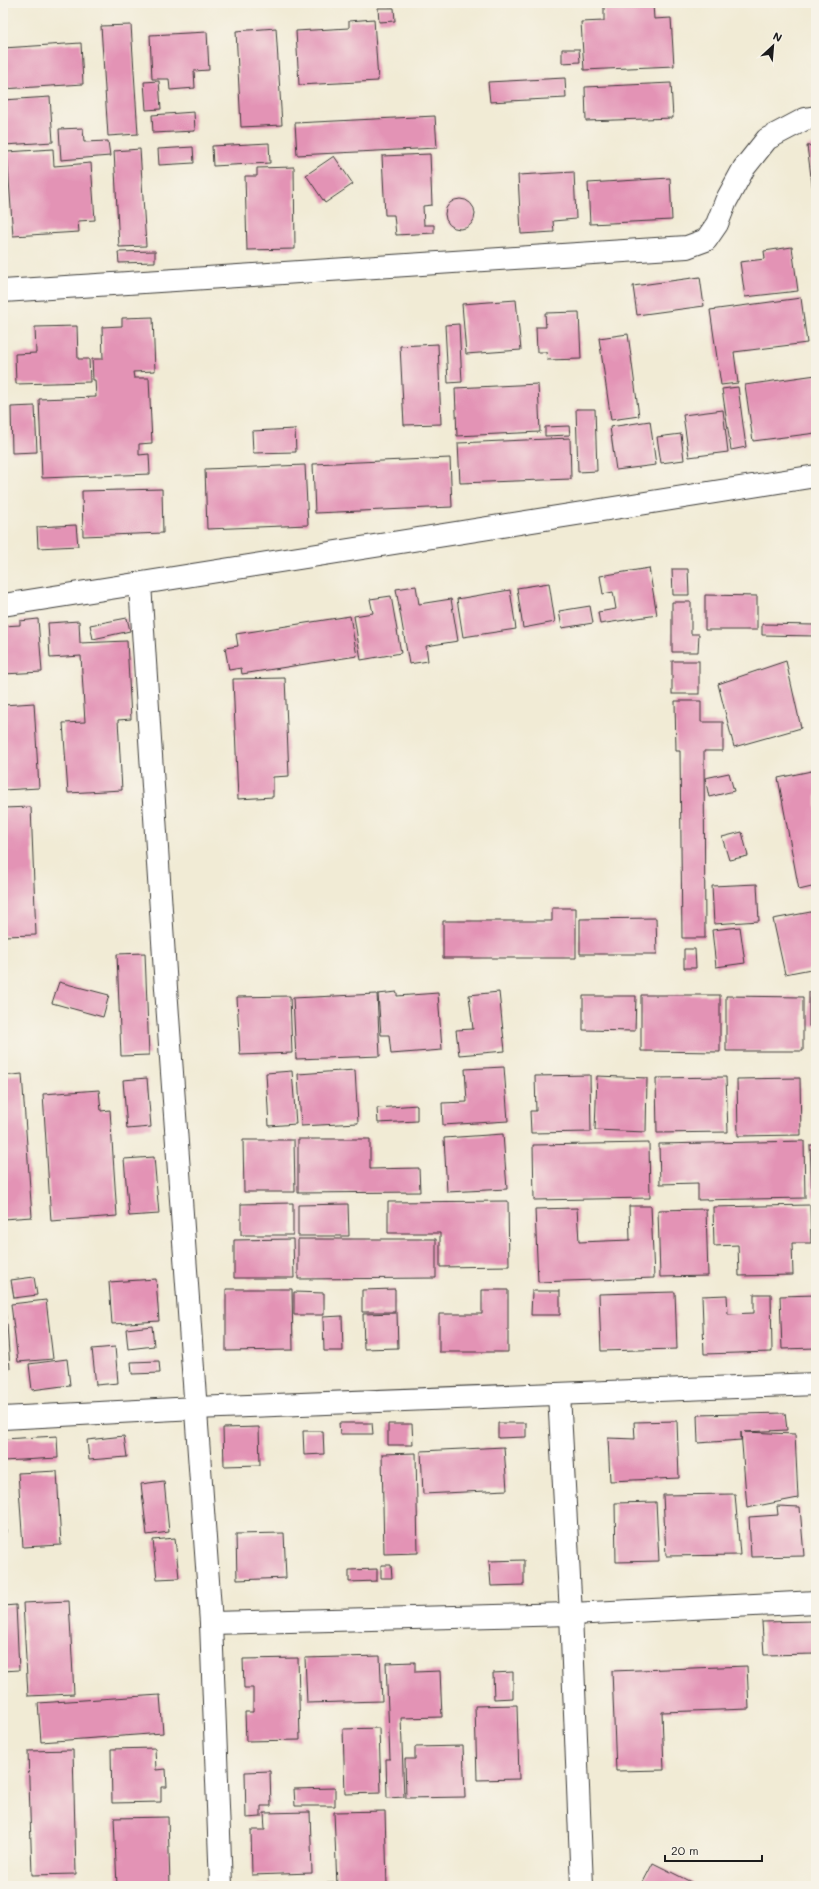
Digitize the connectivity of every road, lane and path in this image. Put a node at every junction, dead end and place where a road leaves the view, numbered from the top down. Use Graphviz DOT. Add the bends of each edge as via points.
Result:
graph roads {
  1 [pos="816,117"];
  2 [pos="3,291"];
  3 [pos="816,476"];
  4 [pos="140,584"];
  5 [pos="3,606"];
  6 [pos="816,1384"];
  7 [pos="559,1394"];
  8 [pos="196,1408"];
  9 [pos="3,1418"];
  10 [pos="816,1602"];
  11 [pos="571,1614"];
  12 [pos="211,1623"];
  13 [pos="221,1886"];
  14 [pos="582,1886"];
  1 -- 2 [label="street" via="805,119 767,139 744,168 726,200 717,224 706,240 687,247"];
  3 -- 4 [label="street"];
  4 -- 5 [label="street"];
  4 -- 8 [label="street"];
  6 -- 7 [label="street"];
  7 -- 8 [label="street"];
  7 -- 11 [label="street"];
  8 -- 9 [label="street"];
  8 -- 12 [label="street"];
  10 -- 11 [label="street"];
  11 -- 12 [label="street"];
  11 -- 14 [label="street"];
  12 -- 13 [label="street"];
}
